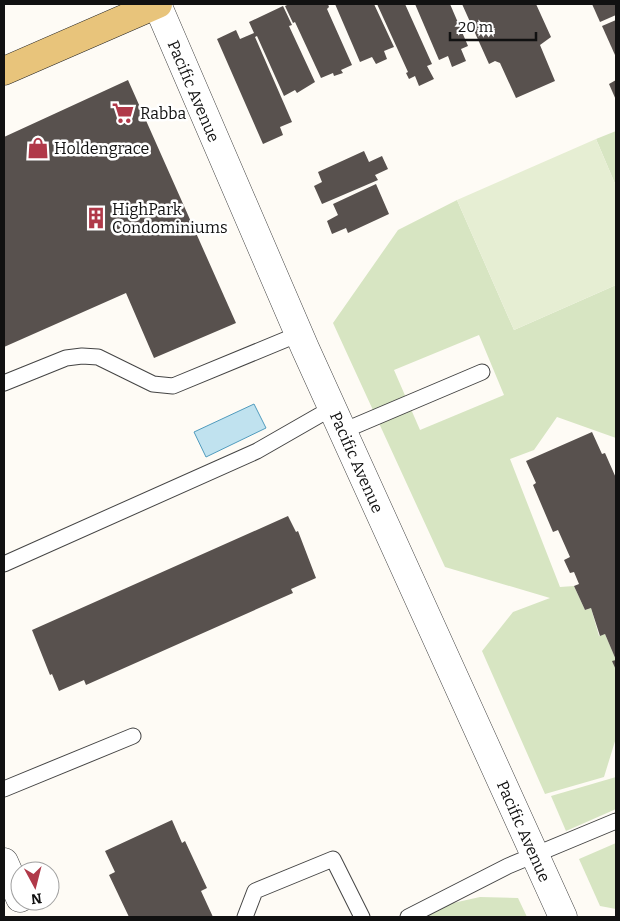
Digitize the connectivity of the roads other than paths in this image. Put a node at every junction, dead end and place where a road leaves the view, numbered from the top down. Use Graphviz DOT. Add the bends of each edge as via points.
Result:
graph roads {
  1 [pos="157,4"];
  2 [pos="4,71"];
  3 [pos="299,334"];
  4 [pos="482,372"];
  5 [pos="4,383"];
  6 [pos="337,419"];
  7 [pos="4,564"];
  8 [pos="133,736"];
  9 [pos="4,789"];
  10 [pos="616,820"];
  11 [pos="534,855"];
  12 [pos="245,917"];
  13 [pos="362,917"];
  14 [pos="408,917"];
  15 [pos="563,917"];
  1 -- 2 [label="main road"];
  1 -- 3 [label="street, Pacific Avenue"];
  3 -- 5 [label="lane" via="173,386 153,384 98,357 82,356 66,358"];
  3 -- 6 [label="street, Pacific Avenue"];
  4 -- 6 [label="lane"];
  6 -- 7 [label="lane"];
  6 -- 11 [label="street, Pacific Avenue"];
  8 -- 9 [label="lane"];
  10 -- 11 [label="lane"];
  11 -- 14 [label="lane"];
  11 -- 15 [label="street, Pacific Avenue"];
  12 -- 13 [label="lane" via="255,891 333,859"];
}
